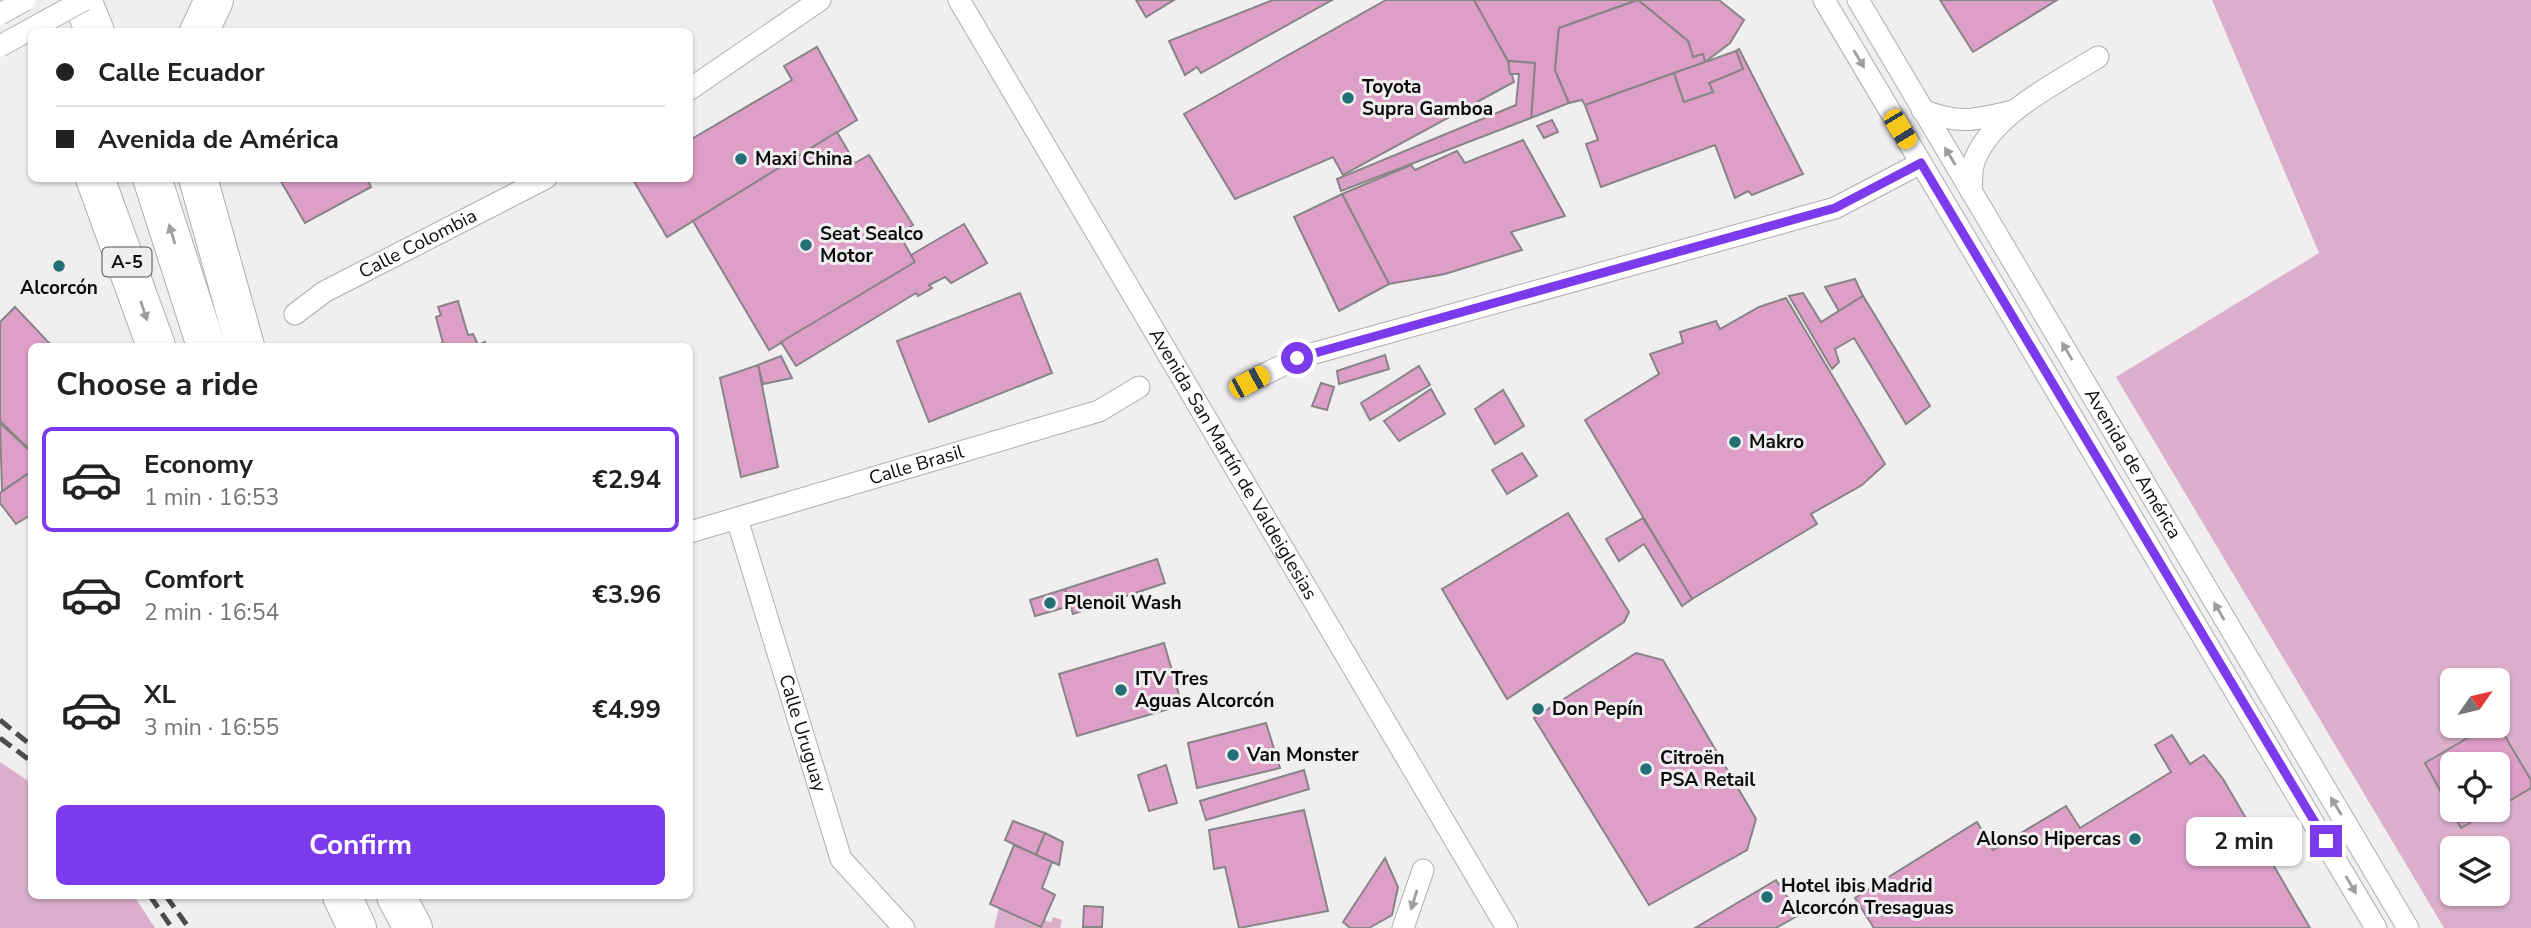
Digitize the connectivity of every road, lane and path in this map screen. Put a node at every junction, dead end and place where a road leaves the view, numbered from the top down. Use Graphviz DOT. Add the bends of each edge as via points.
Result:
graph roads {
  1 [pos="25,0"];
  2 [pos="83,0"];
  3 [pos="214,0"];
  4 [pos="820,0"];
  5 [pos="959,0"];
  6 [pos="1824,0"];
  7 [pos="1858,0"];
  8 [pos="0,13"];
  9 [pos="32,28"];
  10 [pos="36,28"];
  11 [pos="94,28"];
  12 [pos="201,28"];
  13 [pos="28,30"];
  14 [pos="0,46"];
  15 [pos="2098,57"];
  16 [pos="693,87"];
  17 [pos="1922,110"];
  18 [pos="2013,111"];
  19 [pos="1921,163"];
  20 [pos="96,182"];
  21 [pos="153,182"];
  22 [pos="199,182"];
  23 [pos="538,182"];
  24 [pos="1971,191"];
  25 [pos="295,314"];
  26 [pos="155,343"];
  27 [pos="205,343"];
  28 [pos="244,343"];
  29 [pos="1249,382"];
  30 [pos="1139,387"];
  31 [pos="737,519"];
  32 [pos="693,530"];
  33 [pos="1423,870"];
  34 [pos="343,899"];
  35 [pos="398,899"];
  36 [pos="423,899"];
  37 [pos="357,928"];
  38 [pos="413,928"];
  39 [pos="437,928"];
  40 [pos="904,928"];
  41 [pos="1403,928"];
  42 [pos="1507,928"];
  43 [pos="2376,928"];
  44 [pos="2409,928"];
  1 -- 8 [label="street, bridge"];
  1 -- 10 [label="highway"];
  2 -- 9 [label="street, bridge"];
  2 -- 11 [label="highway"];
  3 -- 12 [label="highway"];
  4 -- 16 [label="street"];
  5 -- 42 [label="street, Avenida San Martín de Valdeiglesias"];
  6 -- 19 [label="street, Avenida de América, one-way"];
  7 -- 17 [label="street, Avenida de América"];
  13 -- 14 [label="street, bridge"];
  15 -- 18 [label="street"];
  17 -- 18 [label="street" via="1948,120 1968,121"];
  24 -- 17 [label="street, Avenida de América, one-way"];
  18 -- 24 [label="street" via="1974,161"];
  19 -- 29 [label="street" via="1835,208 1297,358"];
  19 -- 43 [label="street, Avenida de América, one-way"];
  20 -- 26 [label="highway, A-5, one-way"];
  27 -- 21 [label="highway, A-5, one-way"];
  22 -- 28 [label="highway"];
  23 -- 25 [label="street, Calle Colombia" via="324,292"];
  44 -- 24 [label="street, Avenida de América, one-way"];
  30 -- 31 [label="street, Calle Brasil" via="1099,411"];
  31 -- 32 [label="street, Calle Brasil"];
  31 -- 40 [label="street, Calle Uruguay" via="841,859"];
  33 -- 41 [label="street, one-way"];
  34 -- 37 [label="highway"];
  35 -- 38 [label="highway"];
  36 -- 39 [label="highway"];
}
